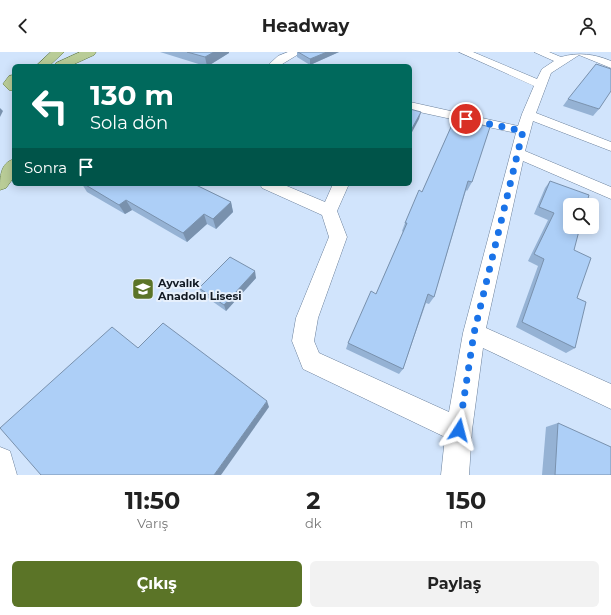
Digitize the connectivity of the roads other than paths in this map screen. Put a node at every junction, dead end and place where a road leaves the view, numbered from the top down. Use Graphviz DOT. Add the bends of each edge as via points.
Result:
graph roads {
  1 [pos="58,52"];
  2 [pos="90,52"];
  3 [pos="272,52"];
  4 [pos="297,52"];
  5 [pos="464,52"];
  6 [pos="539,52"];
  7 [pos="576,52"];
  8 [pos="581,52"];
  9 [pos="282,58"];
  10 [pos="561,60"];
  11 [pos="44,64"];
  12 [pos="64,64"];
  13 [pos="274,64"];
  14 [pos="611,65"];
  15 [pos="540,84"];
  16 [pos="412,106"];
  17 [pos="526,123"];
  18 [pos="611,147"];
  19 [pos="517,153"];
  20 [pos="12,167"];
  21 [pos="0,184"];
  22 [pos="273,186"];
  23 [pos="340,186"];
  24 [pos="611,193"];
  25 [pos="330,211"];
  26 [pos="474,333"];
  27 [pos="611,397"];
  28 [pos="459,430"];
  29 [pos="0,461"];
  30 [pos="3,475"];
  31 [pos="455,475"];
  1 -- 11 [label="main road"];
  2 -- 12 [label="main road"];
  3 -- 9 [label="street"];
  4 -- 9 [label="street"];
  5 -- 15 [label="street"];
  6 -- 10 [label="street"];
  7 -- 10 [label="street"];
  8 -- 14 [label="street"];
  9 -- 13 [label="street"];
  10 -- 15 [label="street" via="546,71"];
  15 -- 17 [label="street"];
  16 -- 17 [label="street"];
  17 -- 18 [label="street"];
  17 -- 19 [label="street"];
  19 -- 24 [label="street"];
  19 -- 26 [label="street"];
  20 -- 21 [label="main road"];
  22 -- 25 [label="street"];
  23 -- 25 [label="street"];
  25 -- 28 [label="street" via="338,237 307,318 304,341 311,361"];
  26 -- 27 [label="street"];
  26 -- 28 [label="street"];
  28 -- 31 [label="street"];
  29 -- 30 [label="street"];
}
